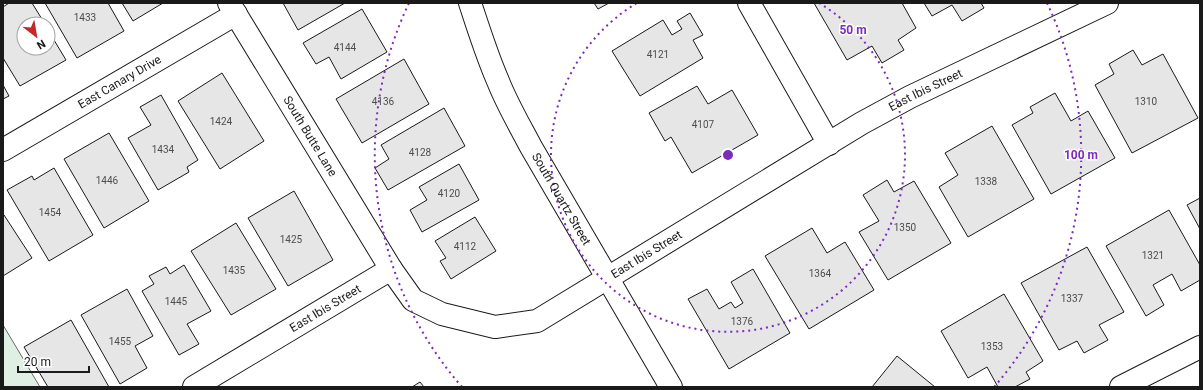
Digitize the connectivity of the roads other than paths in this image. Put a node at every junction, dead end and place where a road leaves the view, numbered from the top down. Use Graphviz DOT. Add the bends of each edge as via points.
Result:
graph roads {
  1 [pos="470,3"];
  2 [pos="749,3"];
  3 [pos="1107,3"];
  4 [pos="233,9"];
  5 [pos="829,144"];
  6 [pos="3,150"];
  7 [pos="391,269"];
  8 [pos="608,277"];
  9 [pos="1200,347"];
  10 [pos="194,387"];
  11 [pos="671,387"];
  12 [pos="1121,387"];
  1 -- 8 [label="street, South Quartz Street" via="482,43 514,116"];
  2 -- 5 [label="street"];
  3 -- 5 [label="street, East Ibis Street" via="910,97"];
  4 -- 6 [label="street, East Canary Drive"];
  4 -- 7 [label="street, South Butte Lane"];
  5 -- 8 [label="street, East Ibis Street"];
  7 -- 8 [label="street, East Ibis Street" via="413,300 442,314 495,327 537,321"];
  7 -- 10 [label="street, East Ibis Street"];
  8 -- 11 [label="street, South Quartz Street"];
  9 -- 12 [label="street"];
}
